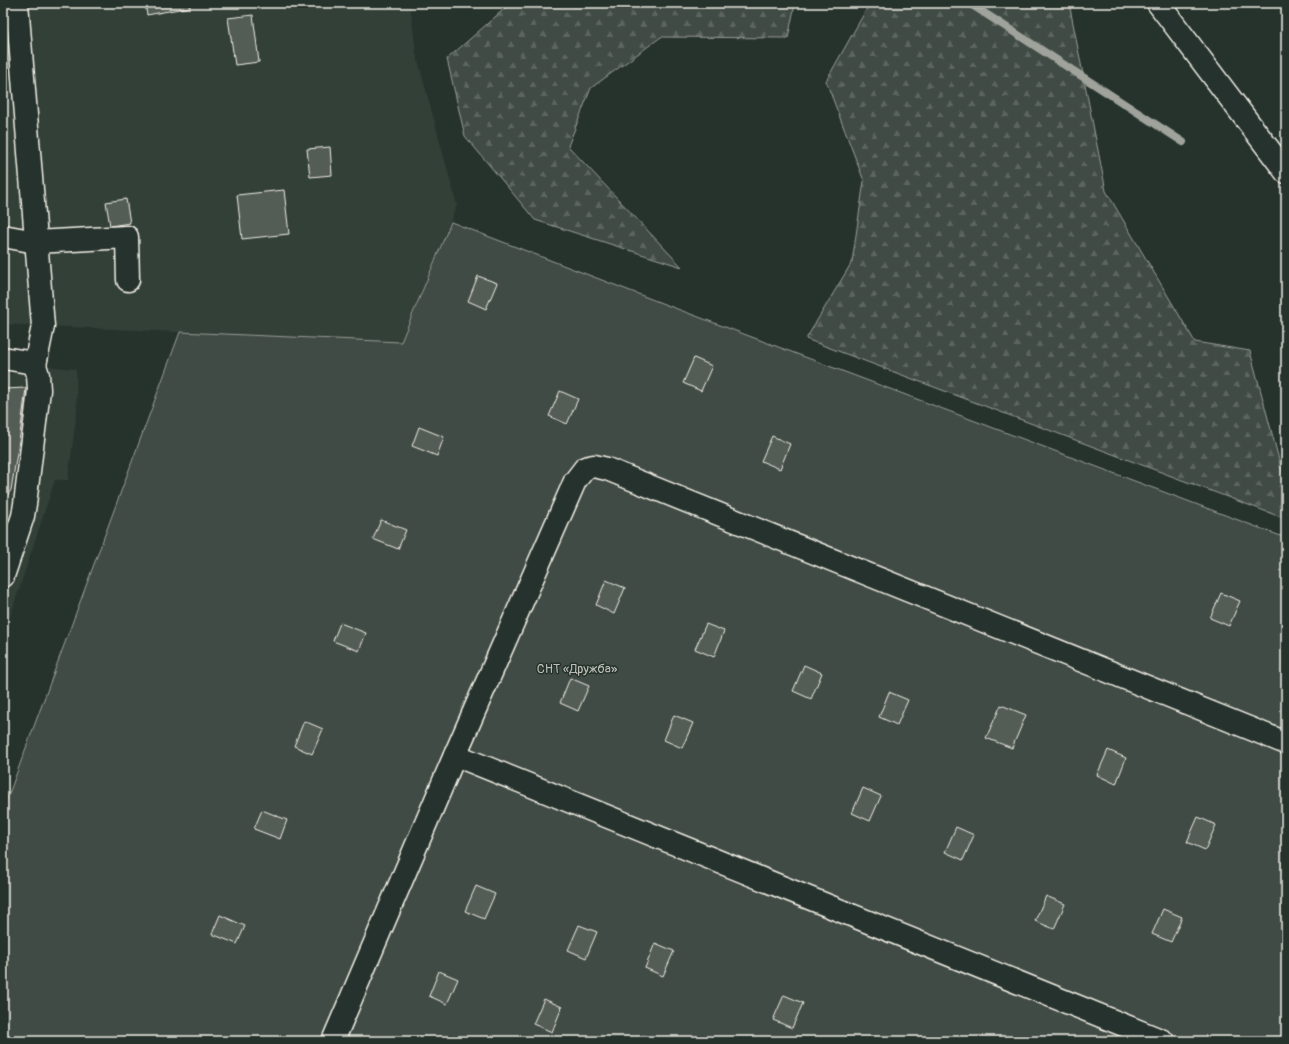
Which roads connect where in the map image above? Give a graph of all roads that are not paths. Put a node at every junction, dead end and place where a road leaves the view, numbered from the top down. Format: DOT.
graph roads {
  1 [pos="17,3"];
  2 [pos="1158,3"];
  3 [pos="1286,172"];
  4 [pos="3,236"];
  5 [pos="36,242"];
  6 [pos="128,280"];
  7 [pos="3,358"];
  8 [pos="35,365"];
  9 [pos="3,576"];
  10 [pos="1286,743"];
  11 [pos="455,755"];
  12 [pos="333,1041"];
  13 [pos="1163,1041"];
  1 -- 5 [label="street"];
  2 -- 3 [label="street"];
  4 -- 5 [label="street"];
  5 -- 6 [label="street"];
  5 -- 8 [label="street"];
  7 -- 8 [label="street"];
  8 -- 9 [label="street"];
  10 -- 11 [label="street"];
  11 -- 12 [label="street"];
  11 -- 13 [label="street"];
}
